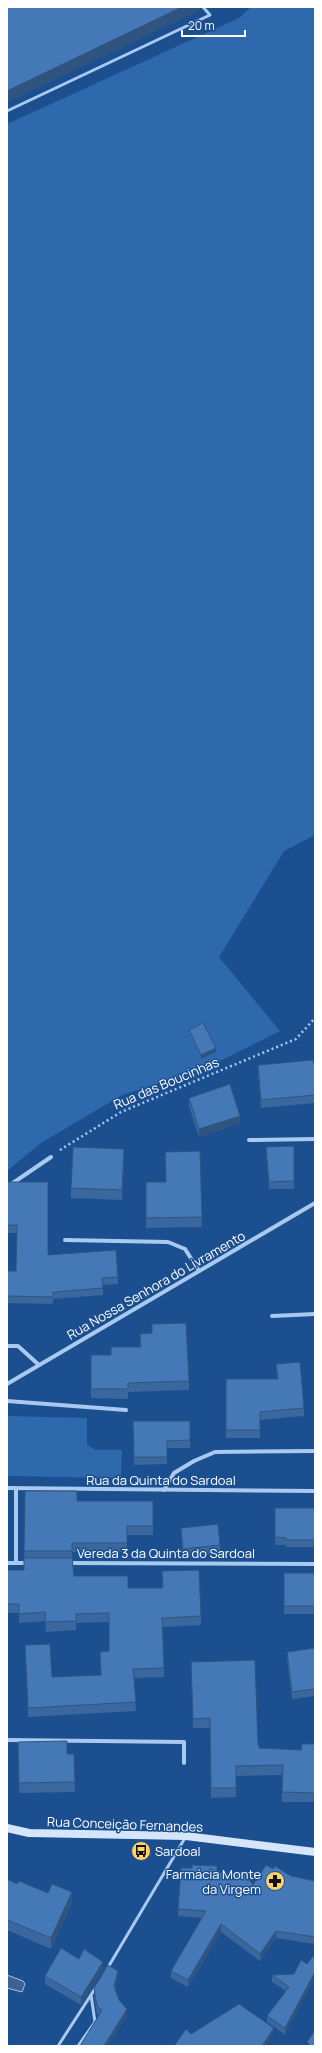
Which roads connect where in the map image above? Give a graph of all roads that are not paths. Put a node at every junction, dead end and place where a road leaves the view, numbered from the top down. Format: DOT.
graph roads {
  1 [pos="203,7"];
  2 [pos="7,111"];
  3 [pos="315,1139"];
  4 [pos="249,1140"];
  5 [pos="51,1157"];
  6 [pos="7,1187"];
  7 [pos="315,1203"];
  8 [pos="64,1240"];
  9 [pos="198,1271"];
  10 [pos="315,1314"];
  11 [pos="272,1316"];
  12 [pos="7,1346"];
  13 [pos="38,1365"];
  14 [pos="7,1384"];
  15 [pos="7,1401"];
  16 [pos="126,1410"];
  17 [pos="315,1451"];
  18 [pos="7,1488"];
  19 [pos="16,1489"];
  20 [pos="164,1490"];
  21 [pos="315,1492"];
  22 [pos="7,1563"];
  23 [pos="16,1563"];
  24 [pos="32,1563"];
  25 [pos="63,1563"];
  26 [pos="315,1564"];
  27 [pos="7,1740"];
  28 [pos="184,1763"];
  29 [pos="7,1828"];
  30 [pos="186,1836"];
  31 [pos="315,1852"];
  32 [pos="103,1975"];
  33 [pos="99,1982"];
  34 [pos="91,1995"];
  35 [pos="58,2046"];
  36 [pos="78,2046"];
  1 -- 2 [label="lane"];
  3 -- 4 [label="street"];
  5 -- 6 [label="street"];
  7 -- 9 [label="street, Rua Nossa Senhora do Livramento"];
  8 -- 9 [label="street"];
  9 -- 13 [label="street, Rua Nossa Senhora do Livramento"];
  10 -- 11 [label="street"];
  12 -- 13 [label="street"];
  13 -- 14 [label="street, Rua Nossa Senhora do Livramento"];
  15 -- 16 [label="street"];
  17 -- 20 [label="street"];
  18 -- 19 [label="street, Rua da Quinta do Sardoal"];
  19 -- 20 [label="street, Rua da Quinta do Sardoal"];
  19 -- 23 [label="street"];
  20 -- 21 [label="street, Rua da Quinta do Sardoal"];
  22 -- 23 [label="street"];
  23 -- 24 [label="street"];
  25 -- 26 [label="street, Vereda 3 da Quinta do Sardoal"];
  27 -- 28 [label="street"];
  29 -- 30 [label="main road, Rua Conceição Fernandes"];
  30 -- 31 [label="main road, Rua Conceição Fernandes"];
  30 -- 32 [label="lane"];
  33 -- 34 [label="lane"];
  34 -- 35 [label="lane"];
  34 -- 36 [label="lane"];
}
